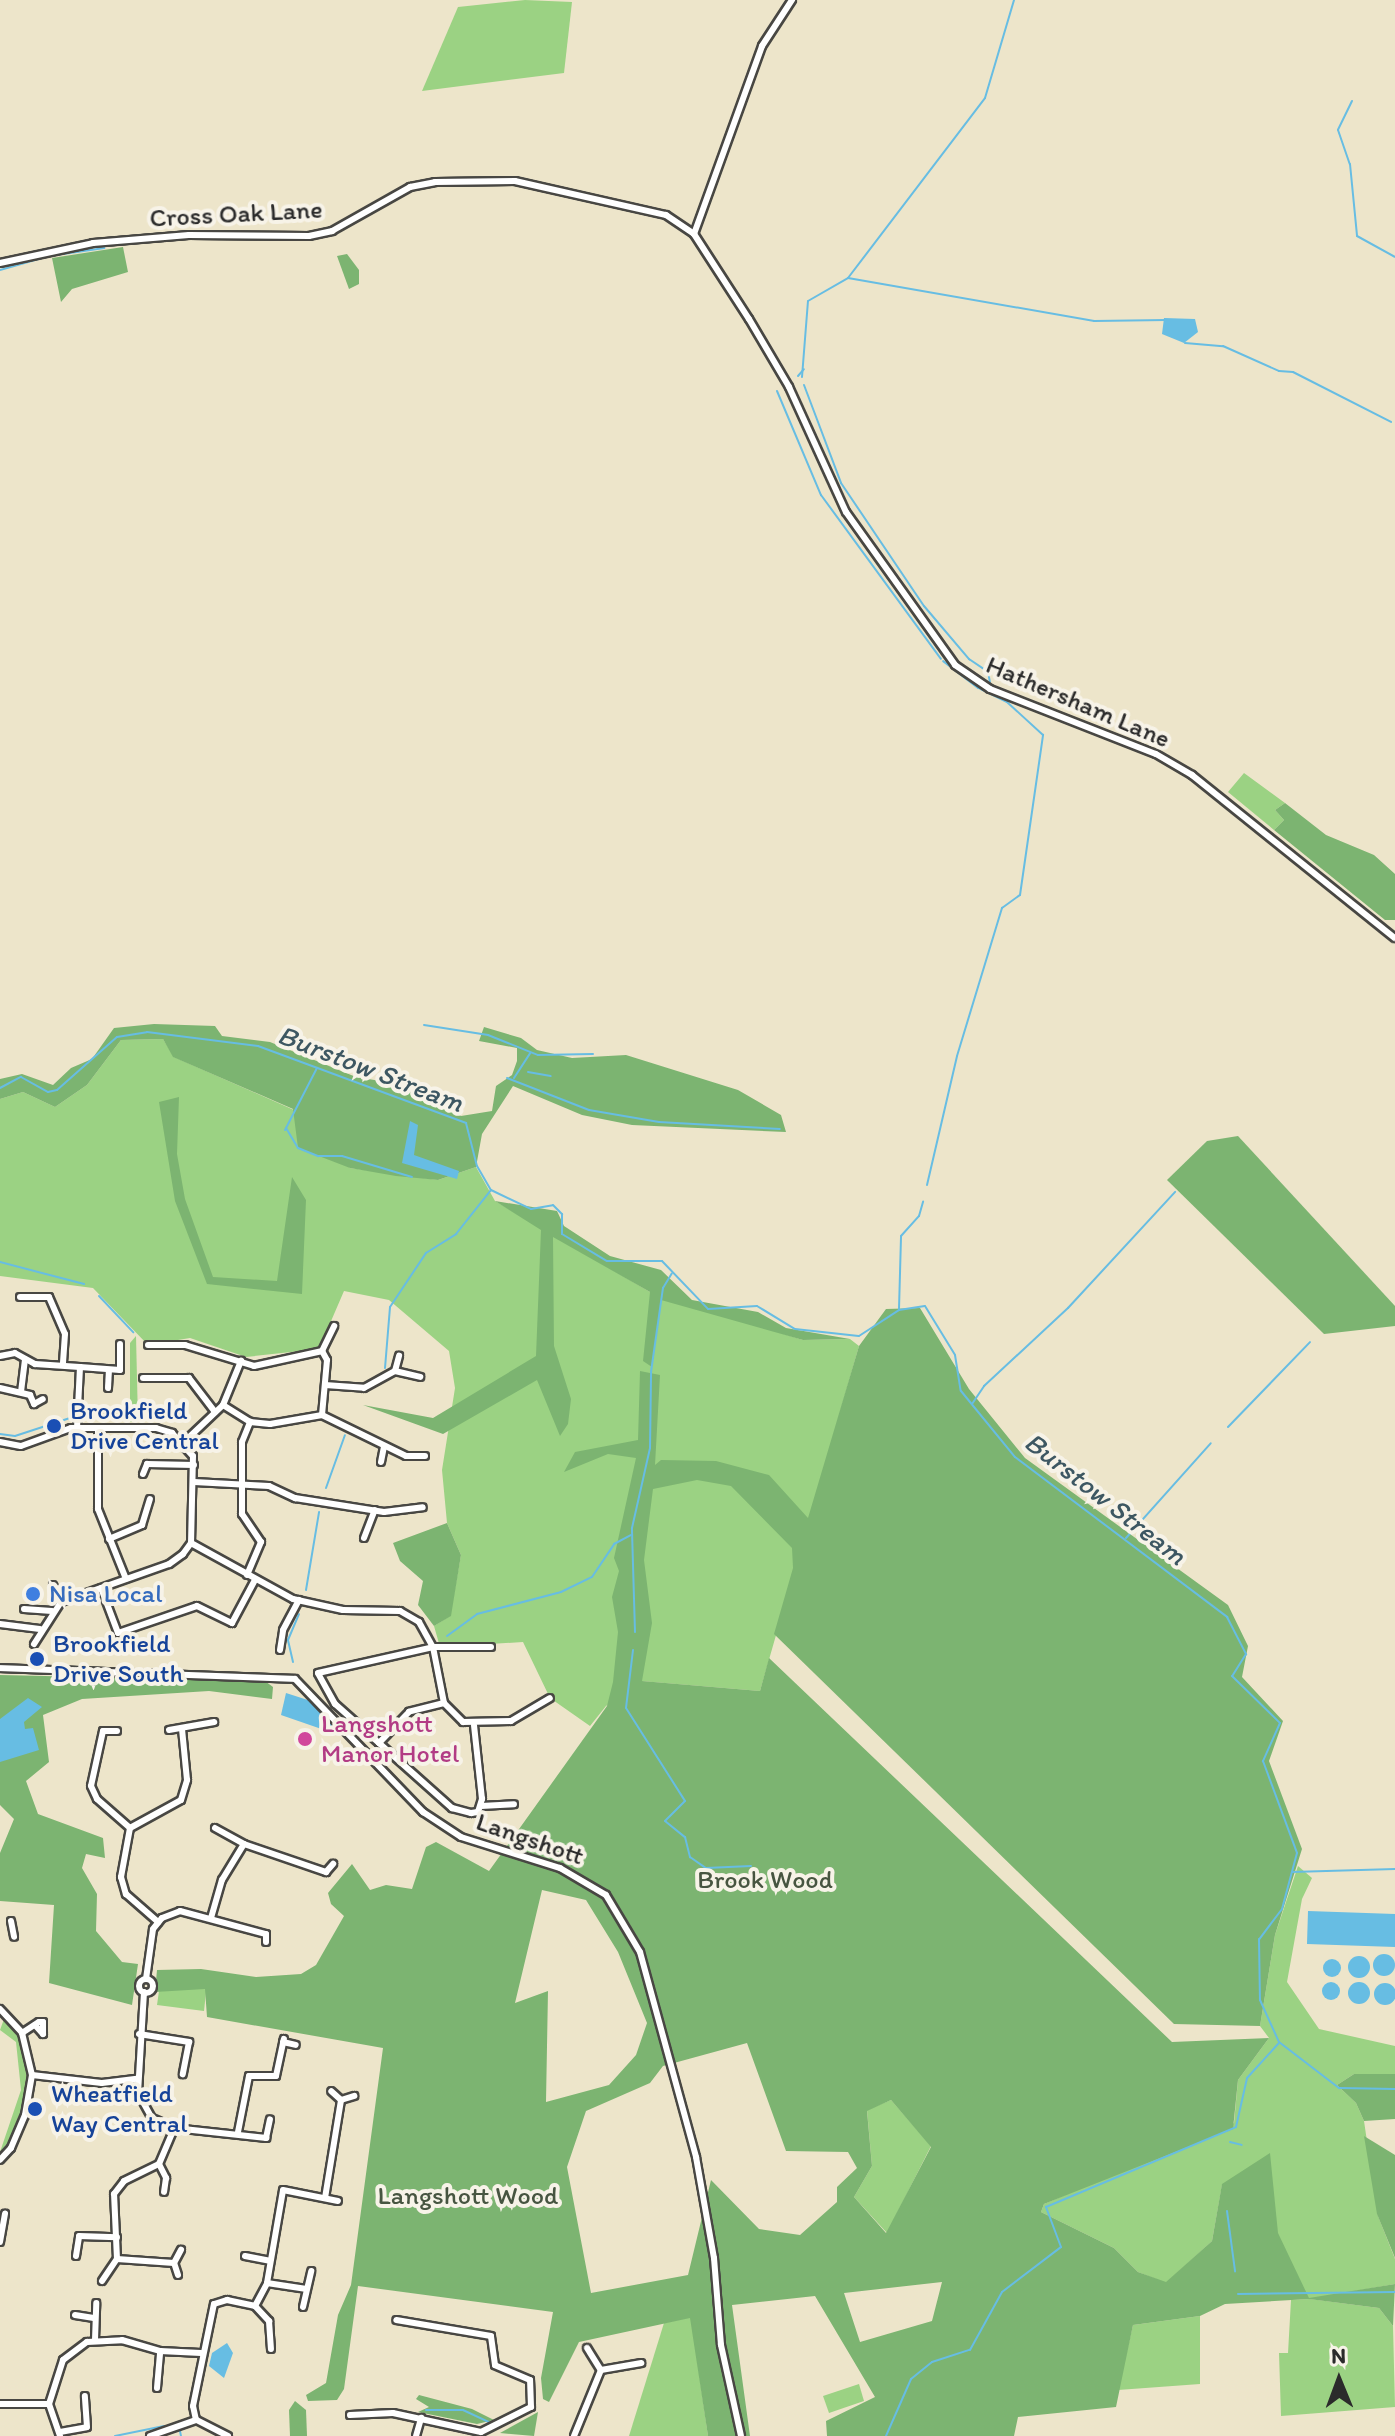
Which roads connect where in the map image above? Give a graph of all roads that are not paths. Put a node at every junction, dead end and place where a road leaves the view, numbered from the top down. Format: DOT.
graph roads {
  1 [pos="792,0"];
  2 [pos="694,234"];
  3 [pos="0,263"];
  4 [pos="1395,938"];
  5 [pos="20,1297"];
  6 [pos="334,1326"];
  7 [pos="74,1331"];
  8 [pos="65,1334"];
  9 [pos="120,1344"];
  10 [pos="148,1345"];
  11 [pos="322,1351"];
  12 [pos="0,1356"];
  13 [pos="399,1356"];
  14 [pos="25,1359"];
  15 [pos="241,1361"];
  16 [pos="63,1364"];
  17 [pos="80,1367"];
  18 [pos="109,1370"];
  19 [pos="395,1371"];
  20 [pos="420,1377"];
  21 [pos="143,1378"];
  22 [pos="325,1385"];
  23 [pos="0,1388"];
  24 [pos="108,1388"];
  25 [pos="21,1392"];
  26 [pos="43,1399"];
  27 [pos="223,1405"];
  28 [pos="215,1412"];
  29 [pos="322,1415"];
  30 [pos="250,1422"];
  31 [pos="77,1428"];
  32 [pos="98,1428"];
  33 [pos="0,1442"];
  34 [pos="184,1442"];
  35 [pos="384,1447"];
  36 [pos="425,1456"];
  37 [pos="381,1462"];
  38 [pos="194,1465"];
  39 [pos="143,1474"];
  40 [pos="194,1482"];
  41 [pos="242,1483"];
  42 [pos="150,1499"];
  43 [pos="423,1507"];
  44 [pos="375,1510"];
  45 [pos="364,1538"];
  46 [pos="109,1539"];
  47 [pos="191,1543"];
  48 [pos="247,1575"];
  49 [pos="126,1579"];
  50 [pos="255,1580"];
  51 [pos="53,1585"];
  52 [pos="101,1588"];
  53 [pos="299,1600"];
  54 [pos="61,1602"];
  55 [pos="24,1609"];
  56 [pos="53,1610"];
  57 [pos="0,1624"];
  58 [pos="40,1629"];
  59 [pos="34,1644"];
  60 [pos="433,1647"];
  61 [pos="491,1647"];
  62 [pos="280,1650"];
  63 [pos="0,1668"];
  64 [pos="550,1698"];
  65 [pos="444,1703"];
  66 [pos="214,1722"];
  67 [pos="474,1725"];
  68 [pos="182,1729"];
  69 [pos="169,1730"];
  70 [pos="117,1731"];
  71 [pos="379,1743"];
  72 [pos="514,1804"];
  73 [pos="481,1806"];
  74 [pos="130,1828"];
  75 [pos="215,1828"];
  76 [pos="241,1846"];
  77 [pos="333,1864"];
  78 [pos="326,1872"];
  79 [pos="323,1883"];
  80 [pos="211,1918"];
  81 [pos="11,1921"];
  82 [pos="158,1922"];
  83 [pos="267,1923"];
  84 [pos="0,1932"];
  85 [pos="266,1934"];
  86 [pos="266,1942"];
  87 [pos="0,2009"];
  88 [pos="35,2025"];
  89 [pos="22,2033"];
  90 [pos="139,2034"];
  91 [pos="296,2045"];
  92 [pos="183,2074"];
  93 [pos="32,2075"];
  94 [pos="137,2079"];
  95 [pos="331,2091"];
  96 [pos="354,2096"];
  97 [pos="341,2100"];
  98 [pos="270,2119"];
  99 [pos="174,2128"];
  100 [pos="238,2132"];
  101 [pos="0,2160"];
  102 [pos="159,2164"];
  103 [pos="273,2188"];
  104 [pos="283,2190"];
  105 [pos="164,2192"];
  106 [pos="325,2198"];
  107 [pos="338,2201"];
  108 [pos="5,2213"];
  109 [pos="117,2237"];
  110 [pos="0,2242"];
  111 [pos="181,2250"];
  112 [pos="76,2256"];
  113 [pos="245,2256"];
  114 [pos="117,2259"];
  115 [pos="270,2261"];
  116 [pos="174,2263"];
  117 [pos="311,2271"];
  118 [pos="178,2275"];
  119 [pos="102,2281"];
  120 [pos="267,2283"];
  121 [pos="307,2289"];
  122 [pos="96,2303"];
  123 [pos="255,2306"];
  124 [pos="303,2307"];
  125 [pos="75,2315"];
  126 [pos="94,2318"];
  127 [pos="396,2320"];
  128 [pos="95,2340"];
  129 [pos="587,2348"];
  130 [pos="271,2349"];
  131 [pos="160,2351"];
  132 [pos="201,2353"];
  133 [pos="641,2363"];
  134 [pos="601,2370"];
  135 [pos="157,2388"];
  136 [pos="85,2396"];
  137 [pos="0,2404"];
  138 [pos="49,2404"];
  139 [pos="350,2415"];
  140 [pos="421,2418"];
  141 [pos="196,2420"];
  142 [pos="60,2434"];
  143 [pos="481,2434"];
  144 [pos="150,2436"];
  145 [pos="228,2436"];
  146 [pos="416,2436"];
  147 [pos="574,2436"];
  148 [pos="741,2436"];
  1 -- 2 [label="street"];
  2 -- 3 [label="street, Cross Oak Lane"];
  2 -- 4 [label="street, Hathersham Lane"];
  5 -- 8 [label="street"];
  6 -- 11 [label="street"];
  7 -- 8 [label="street"];
  8 -- 16 [label="street"];
  9 -- 18 [label="street"];
  10 -- 15 [label="street"];
  11 -- 15 [label="street"];
  11 -- 22 [label="street"];
  12 -- 14 [label="street"];
  13 -- 19 [label="street"];
  14 -- 16 [label="street"];
  14 -- 25 [label="street"];
  15 -- 27 [label="street"];
  16 -- 17 [label="street"];
  17 -- 18 [label="street"];
  17 -- 31 [label="street"];
  18 -- 24 [label="street"];
  19 -- 20 [label="street"];
  19 -- 22 [label="street"];
  21 -- 28 [label="street"];
  22 -- 29 [label="street"];
  23 -- 25 [label="street"];
  25 -- 26 [label="street"];
  27 -- 28 [label="street"];
  27 -- 30 [label="street"];
  28 -- 34 [label="street"];
  29 -- 30 [label="street"];
  29 -- 35 [label="street"];
  30 -- 41 [label="street"];
  31 -- 32 [label="street"];
  31 -- 33 [label="street"];
  32 -- 34 [label="street"];
  32 -- 46 [label="street"];
  34 -- 38 [label="street"];
  35 -- 36 [label="street"];
  35 -- 37 [label="street"];
  38 -- 39 [label="street"];
  38 -- 40 [label="street"];
  40 -- 41 [label="street"];
  40 -- 47 [label="street"];
  41 -- 44 [label="street"];
  41 -- 48 [label="street"];
  42 -- 46 [label="street"];
  43 -- 44 [label="street"];
  44 -- 45 [label="street"];
  46 -- 49 [label="street"];
  47 -- 48 [label="street"];
  47 -- 49 [label="street"];
  48 -- 50 [label="street"];
  49 -- 52 [label="street"];
  50 -- 52 [label="street"];
  50 -- 53 [label="street"];
  51 -- 54 [label="street"];
  52 -- 54 [label="street"];
  53 -- 60 [label="street"];
  53 -- 62 [label="street"];
  54 -- 56 [label="street"];
  55 -- 56 [label="street"];
  56 -- 58 [label="street"];
  57 -- 58 [label="street"];
  58 -- 59 [label="street"];
  60 -- 61 [label="street"];
  60 -- 65 [label="street"];
  60 -- 71 [label="street"];
  63 -- 148 [label="street, Langshott"];
  64 -- 67 [label="street"];
  65 -- 67 [label="street"];
  65 -- 71 [label="street"];
  66 -- 68 [label="street"];
  67 -- 73 [label="street"];
  68 -- 69 [label="street"];
  68 -- 74 [label="street"];
  70 -- 74 [label="street"];
  71 -- 73 [label="street"];
  72 -- 73 [label="street"];
  74 -- 82 [label="street"];
  75 -- 76 [label="street"];
  76 -- 78 [label="street"];
  76 -- 80 [label="street"];
  77 -- 78 [label="street"];
  78 -- 79 [label="street"];
  80 -- 82 [label="street"];
  80 -- 85 [label="street"];
  81 -- 84 [label="street"];
  82 -- 90 [label="street"];
  83 -- 85 [label="street"];
  85 -- 86 [label="street"];
  87 -- 89 [label="street"];
  88 -- 89 [label="street"];
  89 -- 93 [label="street"];
  90 -- 92 [label="street"];
  90 -- 94 [label="street"];
  91 -- 100 [label="street"];
  93 -- 94 [label="street"];
  93 -- 101 [label="street"];
  94 -- 99 [label="street"];
  95 -- 97 [label="street"];
  96 -- 97 [label="street"];
  97 -- 106 [label="street"];
  98 -- 100 [label="street"];
  99 -- 100 [label="street"];
  99 -- 102 [label="street"];
  102 -- 105 [label="street"];
  102 -- 109 [label="street"];
  103 -- 104 [label="street"];
  104 -- 106 [label="street"];
  104 -- 115 [label="street"];
  106 -- 107 [label="street"];
  108 -- 110 [label="street"];
  109 -- 112 [label="street"];
  109 -- 114 [label="street"];
  111 -- 116 [label="street"];
  113 -- 115 [label="street"];
  114 -- 116 [label="street"];
  114 -- 119 [label="street"];
  115 -- 120 [label="street"];
  116 -- 118 [label="street"];
  117 -- 121 [label="street"];
  120 -- 121 [label="street"];
  120 -- 123 [label="street"];
  121 -- 124 [label="street"];
  122 -- 126 [label="street"];
  123 -- 130 [label="street"];
  123 -- 132 [label="street"];
  125 -- 126 [label="street"];
  126 -- 128 [label="street"];
  127 -- 143 [label="street"];
  128 -- 131 [label="street"];
  128 -- 138 [label="street"];
  129 -- 134 [label="street"];
  131 -- 132 [label="street"];
  131 -- 135 [label="street"];
  132 -- 141 [label="street"];
  133 -- 134 [label="street"];
  134 -- 147 [label="street"];
  136 -- 142 [label="street"];
  137 -- 138 [label="street"];
  138 -- 142 [label="street"];
  139 -- 140 [label="street"];
  140 -- 143 [label="street"];
  140 -- 146 [label="street"];
  141 -- 144 [label="street"];
  141 -- 145 [label="street"];
}
